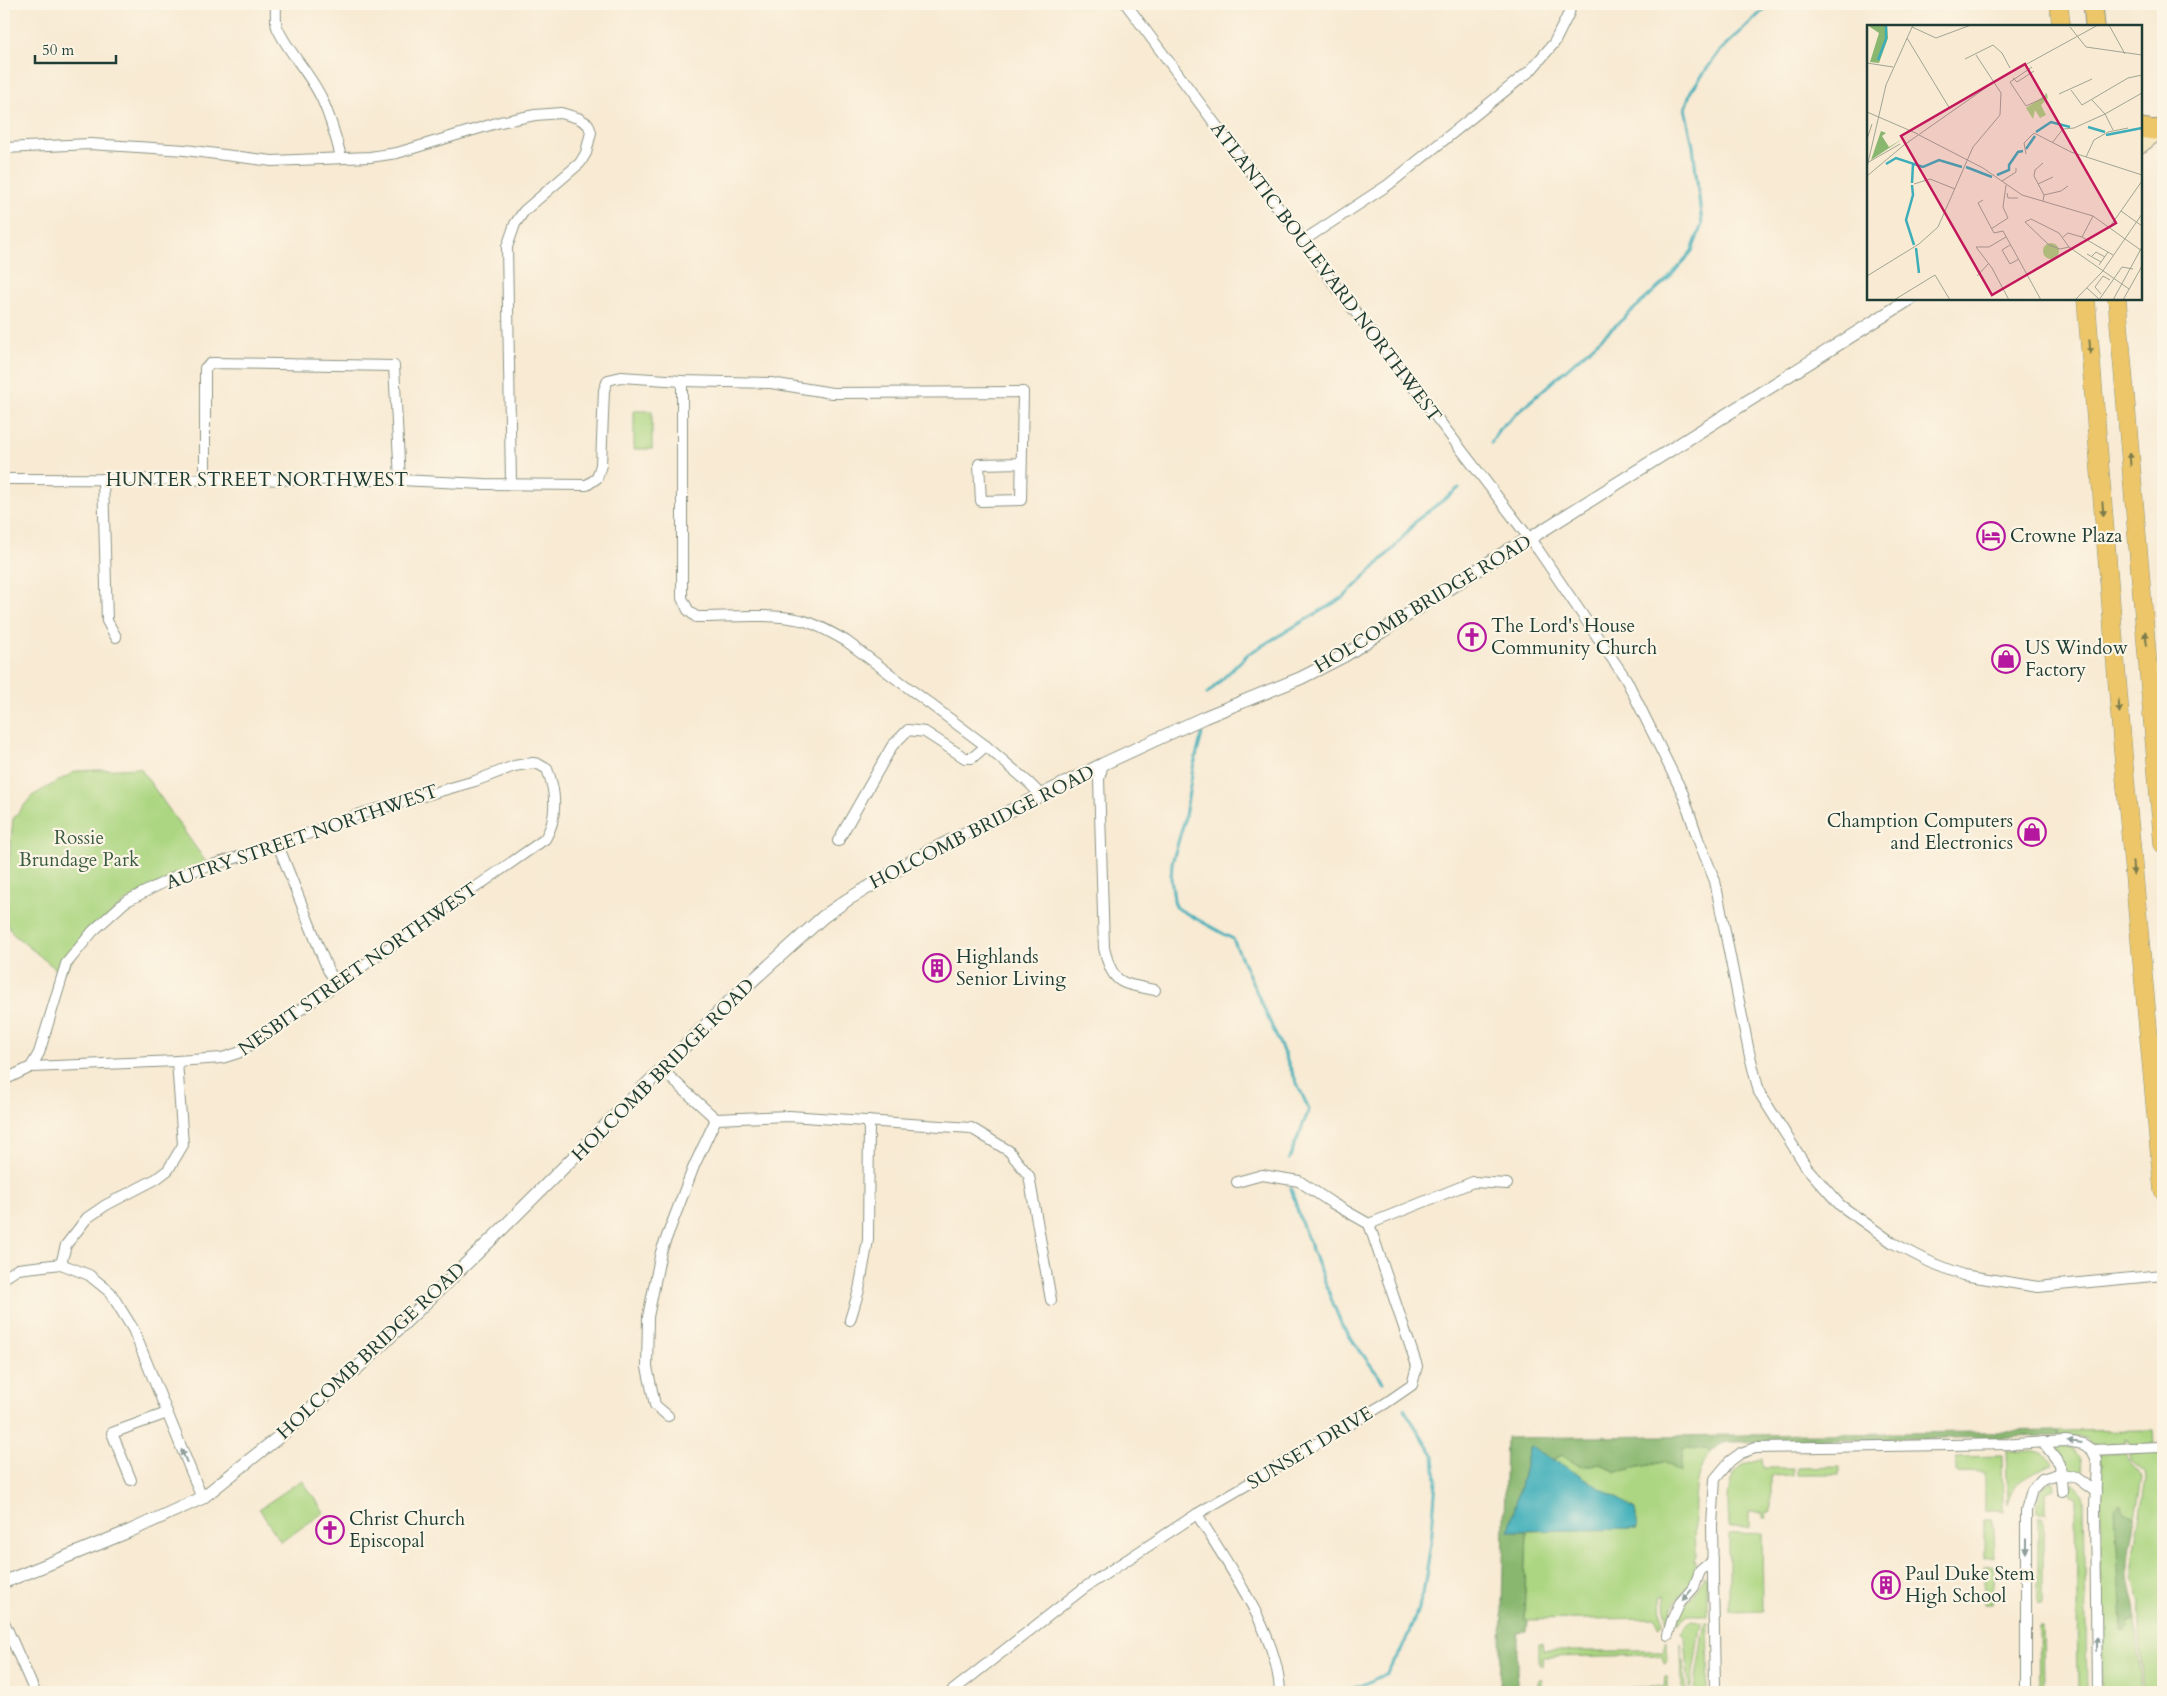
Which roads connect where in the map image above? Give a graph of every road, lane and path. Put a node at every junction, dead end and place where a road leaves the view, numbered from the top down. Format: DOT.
graph roads {
  1 [pos="276,4"];
  2 [pos="1126,4"];
  3 [pos="1571,4"];
  4 [pos="2059,4"];
  5 [pos="2093,4"];
  6 [pos="2061,25"];
  7 [pos="2095,25"];
  8 [pos="2142,128"];
  9 [pos="2163,128"];
  10 [pos="2142,144"];
  11 [pos="4,148"];
  12 [pos="341,157"];
  13 [pos="1304,240"];
  14 [pos="1908,300"];
  15 [pos="2086,300"];
  16 [pos="2118,300"];
  17 [pos="682,381"];
  18 [pos="1022,463"];
  19 [pos="4,479"];
  20 [pos="102,479"];
  21 [pos="205,479"];
  22 [pos="400,480"];
  23 [pos="511,483"];
  24 [pos="1529,539"];
  25 [pos="116,637"];
  26 [pos="2157,670"];
  27 [pos="986,746"];
  28 [pos="1103,764"];
  29 [pos="495,773"];
  30 [pos="1042,796"];
  31 [pos="838,841"];
  32 [pos="2163,844"];
  33 [pos="278,845"];
  34 [pos="337,983"];
  35 [pos="1155,990"];
  36 [pos="177,1061"];
  37 [pos="31,1067"];
  38 [pos="661,1069"];
  39 [pos="4,1080"];
  40 [pos="716,1119"];
  41 [pos="869,1121"];
  42 [pos="1236,1182"];
  43 [pos="1507,1184"];
  44 [pos="2163,1191"];
  45 [pos="1369,1224"];
  46 [pos="60,1264"];
  47 [pos="2163,1275"];
  48 [pos="4,1278"];
  49 [pos="1050,1300"];
  50 [pos="850,1320"];
  51 [pos="166,1413"];
  52 [pos="668,1416"];
  53 [pos="2043,1442"];
  54 [pos="2163,1443"];
  55 [pos="2092,1450"];
  56 [pos="2062,1475"];
  57 [pos="131,1480"];
  58 [pos="2062,1491"];
  59 [pos="2096,1492"];
  60 [pos="202,1498"];
  61 [pos="1197,1514"];
  62 [pos="1713,1560"];
  63 [pos="4,1582"];
  64 [pos="4,1622"];
  65 [pos="1668,1636"];
  66 [pos="36,1692"];
  67 [pos="951,1692"];
  68 [pos="1280,1692"];
  69 [pos="1713,1692"];
  70 [pos="2026,1692"];
  71 [pos="2097,1692"];
  1 -- 12 [label="street"];
  2 -- 13 [label="street, ATLANTIC BOULEVARD NORTHWEST"];
  3 -- 13 [label="street"];
  4 -- 6 [label="highway"];
  5 -- 7 [label="highway"];
  8 -- 9 [label="highway"];
  9 -- 10 [label="main road"];
  11 -- 12 [label="street"];
  12 -- 23 [label="street"];
  13 -- 24 [label="street, ATLANTIC BOULEVARD NORTHWEST"];
  14 -- 24 [label="street, HOLCOMB BRIDGE ROAD"];
  15 -- 44 [label="highway, one-way"];
  26 -- 16 [label="highway, one-way"];
  17 -- 18 [label="street"];
  17 -- 23 [label="street, HUNTER STREET NORTHWEST"];
  17 -- 27 [label="street"];
  18 -- 18 [label="street"];
  19 -- 20 [label="street, HUNTER STREET NORTHWEST"];
  20 -- 21 [label="street, HUNTER STREET NORTHWEST"];
  20 -- 25 [label="street"];
  21 -- 22 [label="street, HUNTER STREET NORTHWEST"];
  21 -- 22 [label="street"];
  22 -- 23 [label="street, HUNTER STREET NORTHWEST"];
  24 -- 28 [label="street, HOLCOMB BRIDGE ROAD"];
  24 -- 47 [label="street, ATLANTIC BOULEVARD NORTHWEST"];
  26 -- 32 [label="highway"];
  27 -- 30 [label="street"];
  27 -- 31 [label="street"];
  28 -- 30 [label="street, HOLCOMB BRIDGE ROAD"];
  28 -- 35 [label="street"];
  29 -- 33 [label="street, AUTRY STREET NORTHWEST"];
  29 -- 34 [label="street, NESBIT STREET NORTHWEST"];
  30 -- 38 [label="street, HOLCOMB BRIDGE ROAD"];
  33 -- 34 [label="street"];
  33 -- 37 [label="street, AUTRY STREET NORTHWEST"];
  34 -- 36 [label="street, NESBIT STREET NORTHWEST"];
  36 -- 37 [label="street, NESBIT STREET NORTHWEST"];
  36 -- 46 [label="street"];
  37 -- 39 [label="street"];
  38 -- 40 [label="street"];
  38 -- 60 [label="street, HOLCOMB BRIDGE ROAD"];
  40 -- 41 [label="street"];
  40 -- 52 [label="street"];
  41 -- 49 [label="street"];
  41 -- 50 [label="street"];
  42 -- 45 [label="street"];
  43 -- 45 [label="street"];
  45 -- 61 [label="street, SUNSET DRIVE"];
  46 -- 48 [label="street"];
  46 -- 51 [label="street"];
  51 -- 57 [label="street"];
  60 -- 51 [label="street, one-way"];
  55 -- 53 [label="street, one-way"];
  53 -- 56 [label="street"];
  53 -- 62 [label="street"];
  54 -- 55 [label="street"];
  55 -- 59 [label="street"];
  56 -- 58 [label="street"];
  56 -- 59 [label="street"];
  56 -- 70 [label="street, one-way"];
  71 -- 59 [label="street, one-way"];
  60 -- 63 [label="street, HOLCOMB BRIDGE ROAD"];
  61 -- 67 [label="street, SUNSET DRIVE"];
  61 -- 68 [label="street"];
  62 -- 65 [label="street, one-way"];
  62 -- 69 [label="street"];
  64 -- 66 [label="street"];
}
